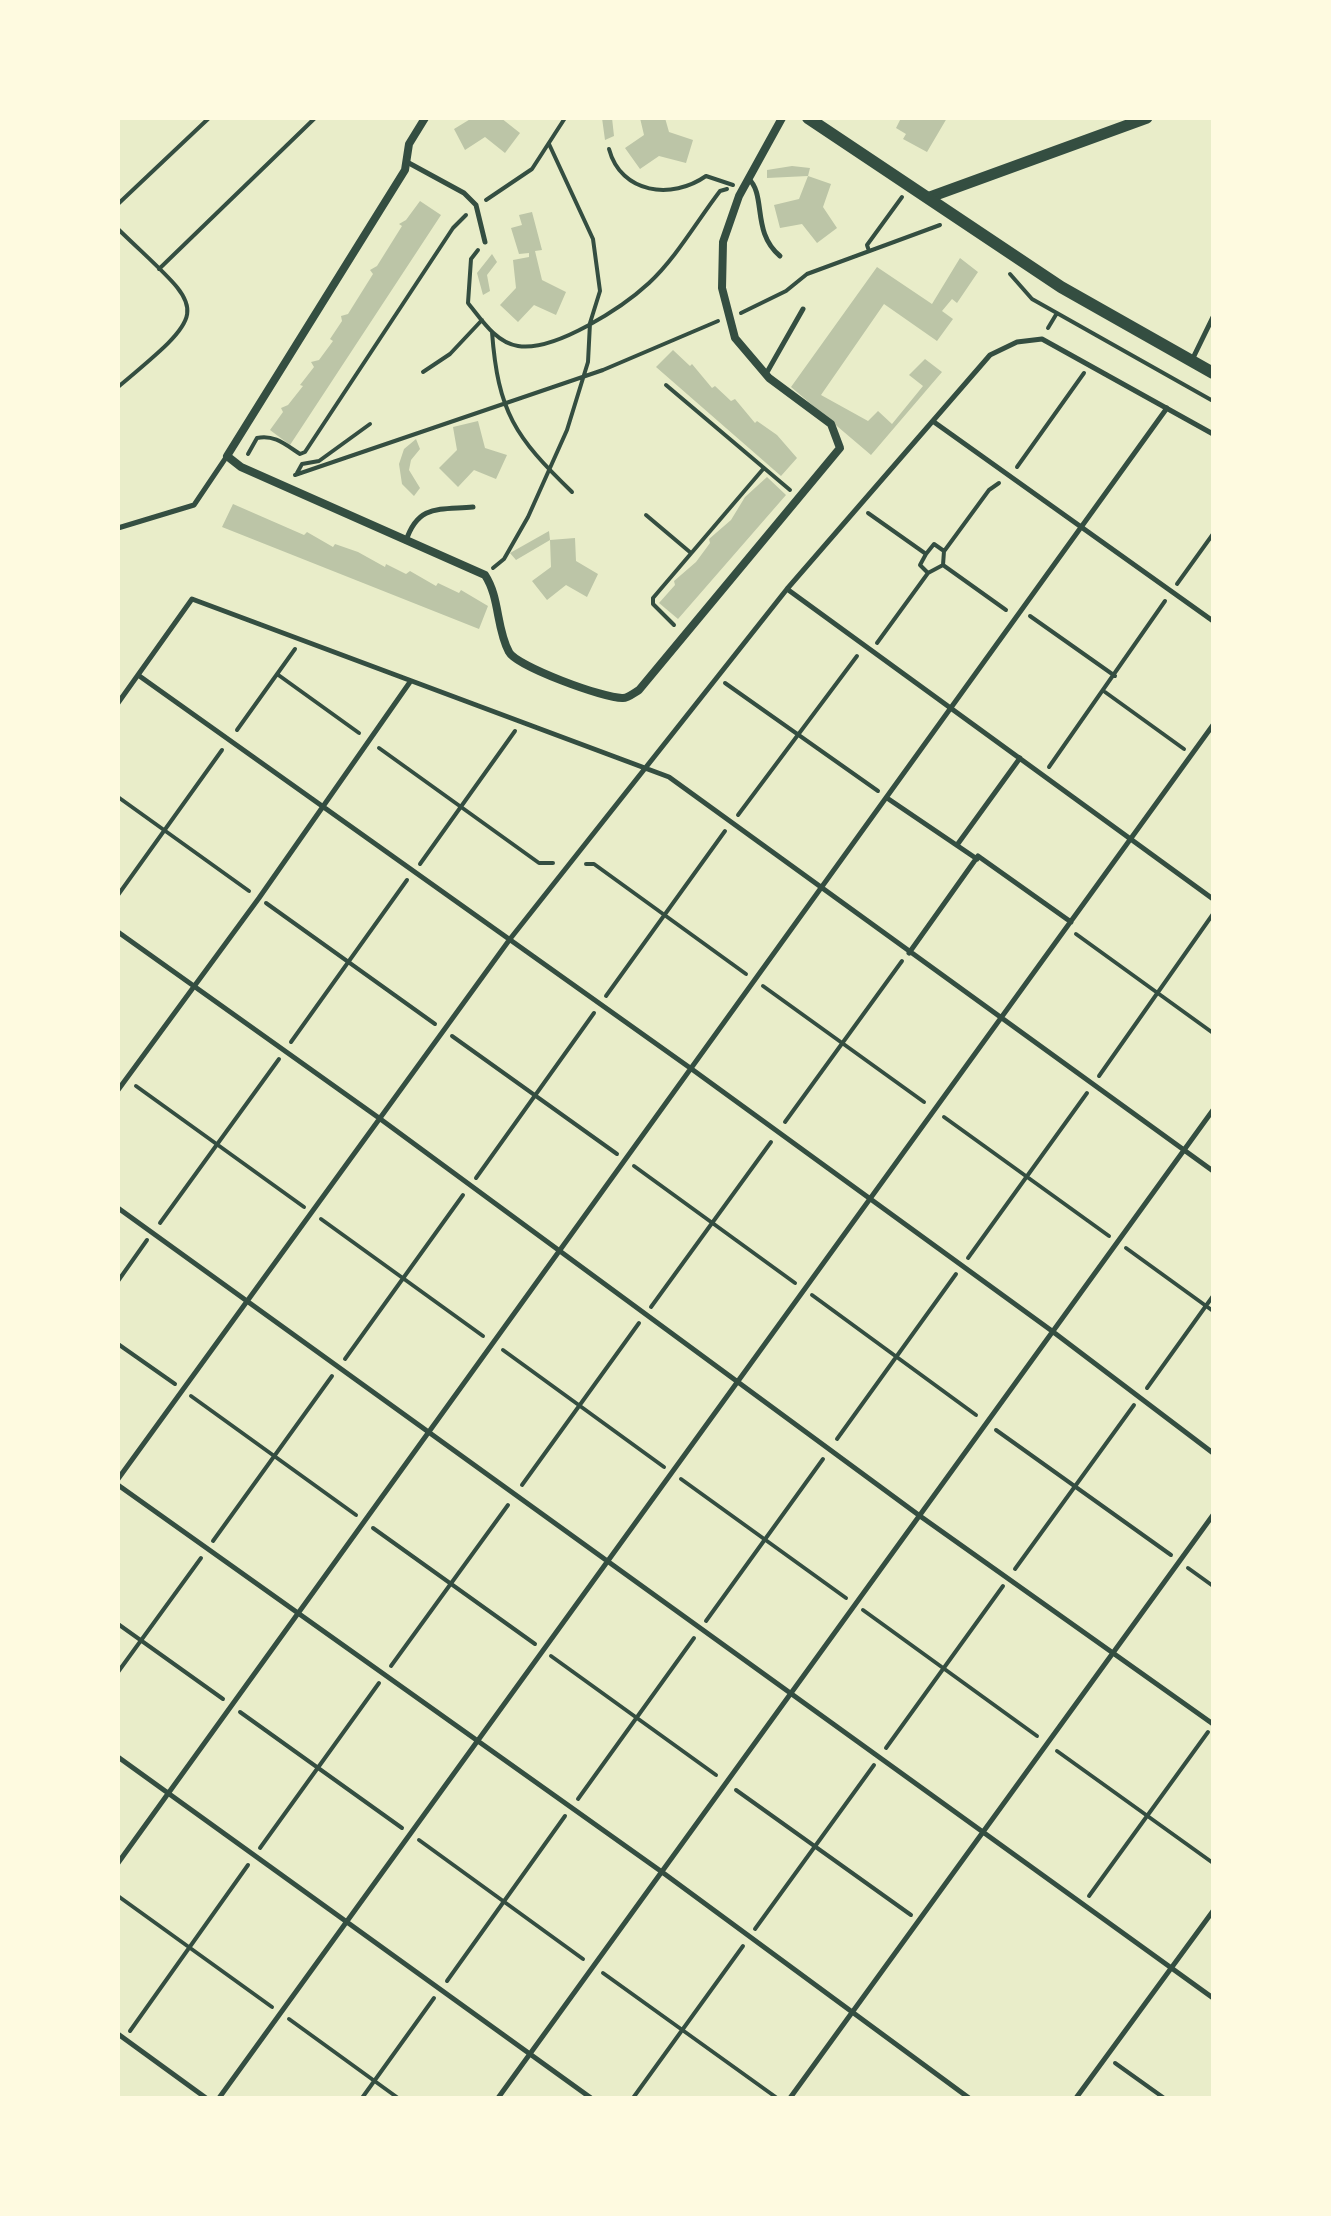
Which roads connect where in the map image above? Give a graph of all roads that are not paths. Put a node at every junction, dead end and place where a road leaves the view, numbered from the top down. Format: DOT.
graph roads {
  1 [pos="425,118"];
  2 [pos="782,118"];
  3 [pos="808,118"];
  4 [pos="1147,118"];
  5 [pos="407,162"];
  6 [pos="748,178"];
  7 [pos="924,194"];
  8 [pos="485,242"];
  9 [pos="780,256"];
  10 [pos="803,309"];
  11 [pos="1213,317"];
  12 [pos="1191,361"];
  13 [pos="1213,373"];
  14 [pos="766,374"];
  15 [pos="1167,408"];
  16 [pos="934,422"];
  17 [pos="1213,434"];
  18 [pos="227,456"];
  19 [pos="473,507"];
  20 [pos="1081,527"];
  21 [pos="118,528"];
  22 [pos="405,542"];
  23 [pos="787,589"];
  24 [pos="1213,621"];
  25 [pos="138,675"];
  26 [pos="410,682"];
  27 [pos="118,703"];
  28 [pos="953,709"];
  29 [pos="1213,725"];
  30 [pos="1020,758"];
  31 [pos="645,768"];
  32 [pos="887,798"];
  33 [pos="324,805"];
  34 [pos="1132,838"];
  35 [pos="957,845"];
  36 [pos="977,859"];
  37 [pos="820,889"];
  38 [pos="1213,899"];
  39 [pos="1069,925"];
  40 [pos="118,932"];
  41 [pos="510,939"];
  42 [pos="909,953"];
  43 [pos="193,987"];
  44 [pos="1000,1019"];
  45 [pos="693,1070"];
  46 [pos="118,1090"];
  47 [pos="1213,1110"];
  48 [pos="379,1118"];
  49 [pos="1185,1150"];
  50 [pos="1213,1171"];
  51 [pos="869,1200"];
  52 [pos="118,1208"];
  53 [pos="559,1251"];
  54 [pos="245,1300"];
  55 [pos="1052,1331"];
  56 [pos="739,1380"];
  57 [pos="428,1432"];
  58 [pos="1213,1453"];
  59 [pos="118,1482"];
  60 [pos="1213,1515"];
  61 [pos="920,1516"];
  62 [pos="608,1561"];
  63 [pos="296,1611"];
  64 [pos="1113,1651"];
  65 [pos="789,1693"];
  66 [pos="1213,1724"];
  67 [pos="479,1740"];
  68 [pos="118,1757"];
  69 [pos="169,1793"];
  70 [pos="983,1832"];
  71 [pos="118,1863"];
  72 [pos="662,1872"];
  73 [pos="1213,1911"];
  74 [pos="345,1922"];
  75 [pos="1172,1970"];
  76 [pos="1213,1998"];
  77 [pos="851,2014"];
  78 [pos="118,2034"];
  79 [pos="531,2054"];
  80 [pos="206,2098"];
  81 [pos="219,2098"];
  82 [pos="498,2098"];
  83 [pos="591,2098"];
  84 [pos="790,2098"];
  85 [pos="969,2098"];
  86 [pos="1076,2098"];
  1 -- 5 [label="street"];
  2 -- 6 [label="street"];
  3 -- 7 [label="main road"];
  4 -- 7 [label="street"];
  5 -- 8 [label="lane"];
  5 -- 18 [label="street"];
  6 -- 9 [label="lane"];
  6 -- 14 [label="street"];
  7 -- 12 [label="main road"];
  10 -- 14 [label="lane"];
  11 -- 12 [label="lane"];
  12 -- 13 [label="main road"];
  14 -- 22 [label="street"];
  15 -- 16 [label="lane"];
  15 -- 17 [label="lane"];
  15 -- 20 [label="lane"];
  16 -- 20 [label="lane"];
  16 -- 23 [label="lane"];
  18 -- 21 [label="lane"];
  18 -- 22 [label="street"];
  19 -- 22 [label="lane"];
  20 -- 24 [label="lane"];
  20 -- 28 [label="lane"];
  23 -- 28 [label="lane"];
  23 -- 31 [label="lane"];
  25 -- 26 [label="lane"];
  25 -- 27 [label="lane"];
  25 -- 33 [label="lane"];
  26 -- 31 [label="lane"];
  26 -- 33 [label="lane"];
  28 -- 30 [label="lane"];
  28 -- 32 [label="lane"];
  29 -- 34 [label="lane"];
  30 -- 34 [label="lane"];
  30 -- 35 [label="lane"];
  31 -- 37 [label="lane"];
  31 -- 41 [label="lane"];
  32 -- 35 [label="lane"];
  32 -- 37 [label="lane"];
  33 -- 41 [label="lane"];
  33 -- 43 [label="lane"];
  34 -- 38 [label="lane"];
  34 -- 39 [label="lane"];
  35 -- 36 [label="lane"];
  36 -- 39 [label="lane"];
  36 -- 42 [label="lane"];
  37 -- 42 [label="lane"];
  37 -- 45 [label="lane"];
  39 -- 44 [label="lane"];
  40 -- 43 [label="lane"];
  41 -- 45 [label="lane"];
  41 -- 48 [label="lane"];
  42 -- 44 [label="lane"];
  43 -- 46 [label="lane"];
  43 -- 48 [label="lane"];
  44 -- 49 [label="lane"];
  44 -- 51 [label="lane"];
  45 -- 51 [label="lane"];
  45 -- 53 [label="lane"];
  47 -- 49 [label="lane"];
  48 -- 53 [label="lane"];
  48 -- 54 [label="lane"];
  49 -- 50 [label="lane"];
  49 -- 55 [label="lane"];
  51 -- 55 [label="lane"];
  51 -- 56 [label="lane"];
  52 -- 54 [label="lane"];
  53 -- 56 [label="lane"];
  53 -- 57 [label="lane"];
  54 -- 57 [label="lane"];
  54 -- 59 [label="lane"];
  55 -- 58 [label="lane"];
  55 -- 61 [label="lane"];
  56 -- 61 [label="lane"];
  56 -- 62 [label="lane"];
  57 -- 62 [label="lane"];
  57 -- 63 [label="lane"];
  59 -- 63 [label="lane"];
  60 -- 64 [label="lane"];
  61 -- 64 [label="lane"];
  61 -- 65 [label="lane"];
  62 -- 65 [label="lane"];
  62 -- 67 [label="lane"];
  63 -- 67 [label="lane"];
  63 -- 69 [label="lane"];
  64 -- 66 [label="lane"];
  64 -- 70 [label="lane"];
  65 -- 70 [label="lane"];
  65 -- 72 [label="lane"];
  67 -- 72 [label="lane"];
  67 -- 74 [label="lane"];
  68 -- 69 [label="lane"];
  69 -- 71 [label="lane"];
  69 -- 74 [label="lane"];
  70 -- 75 [label="lane"];
  70 -- 77 [label="lane"];
  72 -- 77 [label="lane"];
  72 -- 79 [label="lane"];
  73 -- 75 [label="lane"];
  74 -- 79 [label="lane"];
  74 -- 81 [label="lane"];
  75 -- 76 [label="lane"];
  75 -- 86 [label="lane"];
  77 -- 84 [label="lane"];
  77 -- 85 [label="lane"];
  78 -- 80 [label="lane"];
  79 -- 82 [label="lane"];
  79 -- 83 [label="lane"];
}
